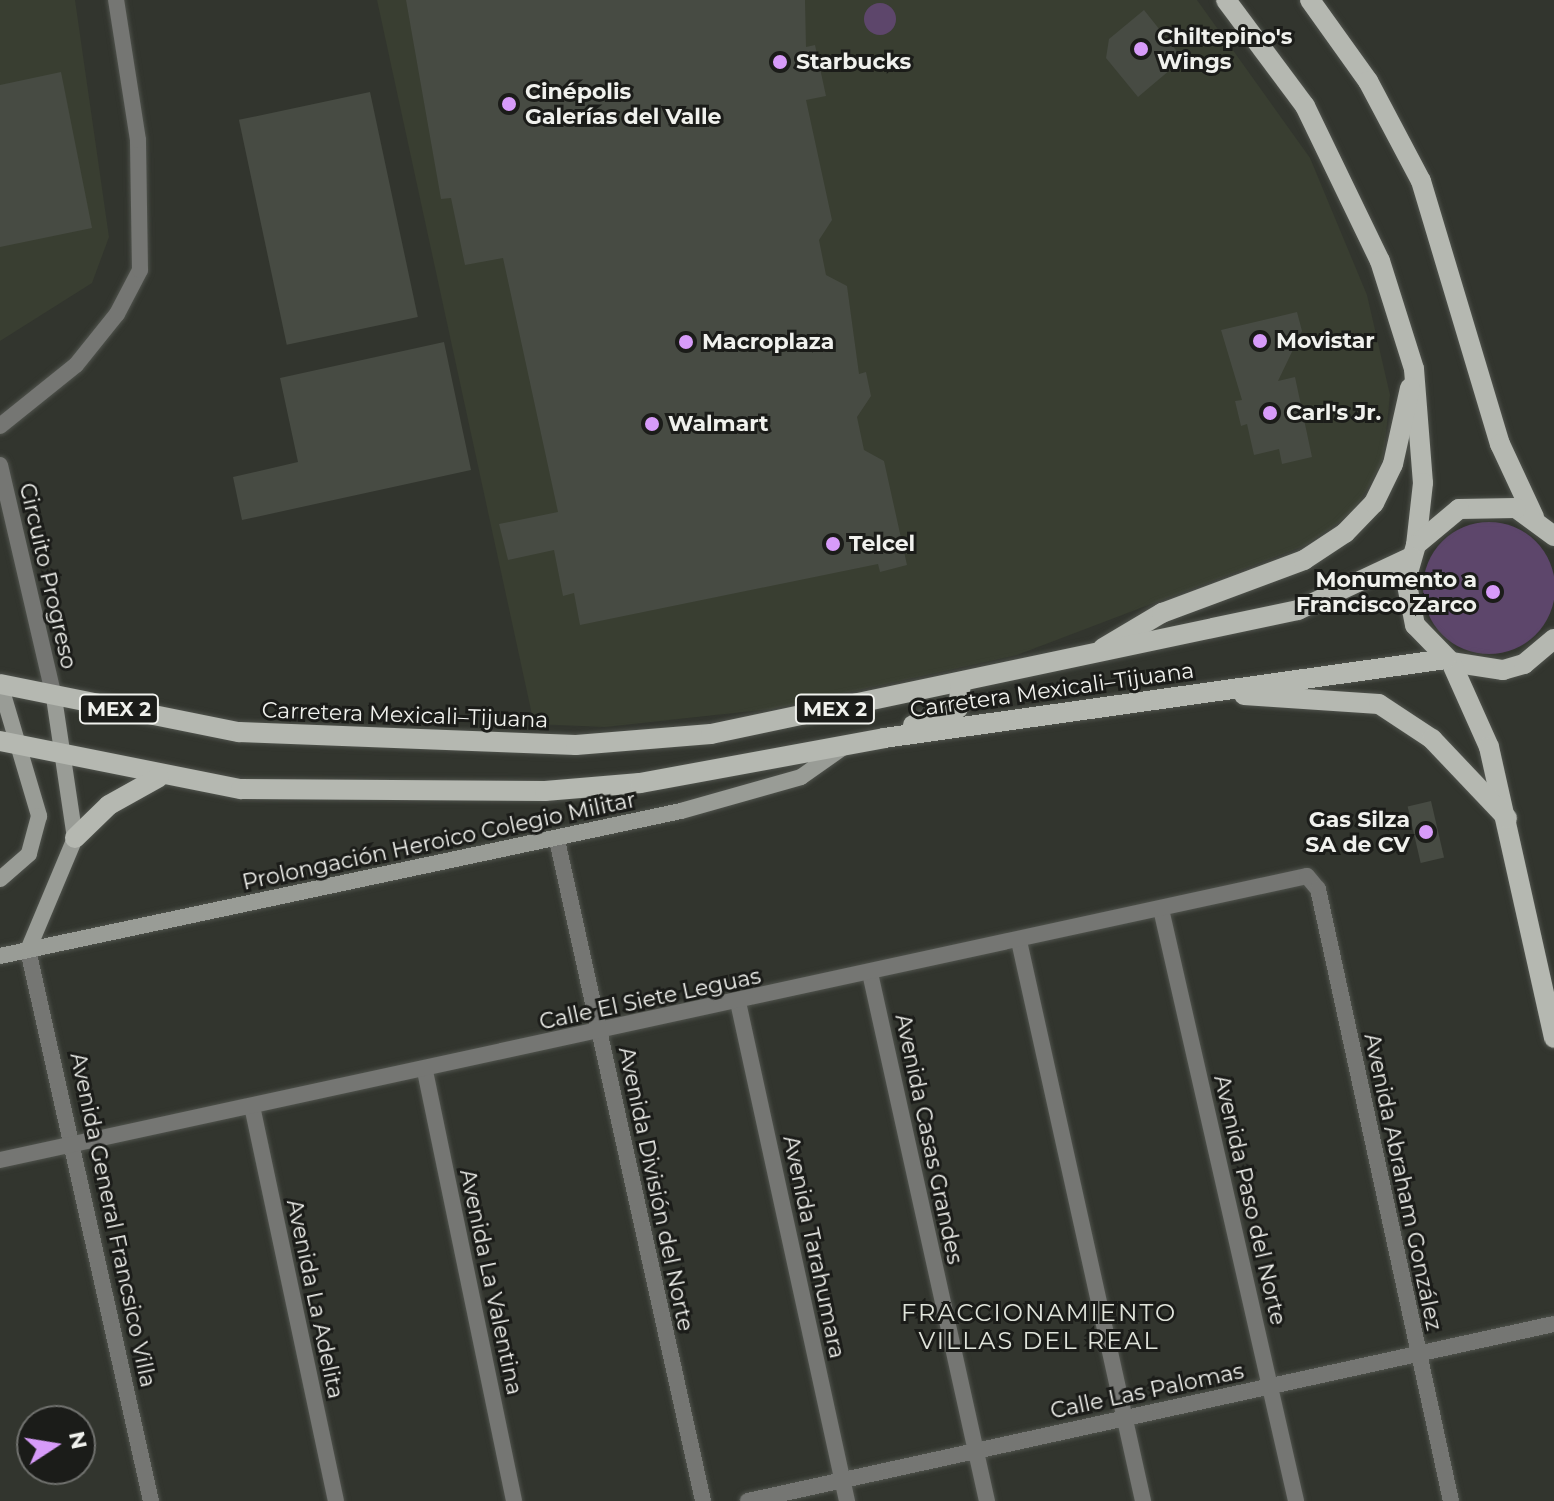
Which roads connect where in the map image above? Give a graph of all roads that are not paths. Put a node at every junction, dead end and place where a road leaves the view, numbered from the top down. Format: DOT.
graph roads {
  1 [pos="116,0"];
  2 [pos="1226,0"];
  3 [pos="1310,0"];
  4 [pos="1414,369"];
  5 [pos="0,426"];
  6 [pos="0,465"];
  7 [pos="1547,526"];
  8 [pos="1413,551"];
  9 [pos="1554,639"];
  10 [pos="1090,655"];
  11 [pos="1449,660"];
  12 [pos="0,684"];
  13 [pos="961,684"];
  14 [pos="1200,694"];
  15 [pos="54,697"];
  16 [pos="884,738"];
  17 [pos="0,741"];
  18 [pos="847,745"];
  19 [pos="22,749"];
  20 [pos="68,760"];
  21 [pos="159,777"];
  22 [pos="1507,818"];
  23 [pos="75,838"];
  24 [pos="557,840"];
  25 [pos="1307,876"];
  26 [pos="0,879"];
  27 [pos="1161,909"];
  28 [pos="1019,941"];
  29 [pos="28,950"];
  30 [pos="0,956"];
  31 [pos="870,973"];
  32 [pos="738,1002"];
  33 [pos="599,1033"];
  34 [pos="1554,1038"];
  35 [pos="425,1071"];
  36 [pos="252,1106"];
  37 [pos="76,1144"];
  38 [pos="0,1160"];
  39 [pos="1554,1324"];
  40 [pos="1418,1356"];
  41 [pos="1271,1387"];
  42 [pos="1124,1418"];
  43 [pos="976,1451"];
  44 [pos="842,1479"];
  45 [pos="151,1501"];
  46 [pos="336,1501"];
  47 [pos="514,1501"];
  48 [pos="703,1501"];
  49 [pos="748,1501"];
  50 [pos="847,1501"];
  51 [pos="987,1501"];
  52 [pos="1143,1501"];
  53 [pos="1296,1501"];
  54 [pos="1451,1501"];
  1 -- 5 [label="street"];
  2 -- 4 [label="main road"];
  3 -- 7 [label="main road"];
  4 -- 8 [label="main road"];
  4 -- 10 [label="main road"];
  6 -- 15 [label="street, Circuito Progreso"];
  7 -- 8 [label="main road, MEX 2"];
  8 -- 10 [label="main road, Carretera Mexicali–Tijuana / MEX 2"];
  8 -- 11 [label="main road"];
  9 -- 11 [label="main road, Carretera Mexicali–Tijuana"];
  10 -- 13 [label="main road, Carretera Mexicali–Tijuana / MEX 2"];
  11 -- 14 [label="main road, Carretera Mexicali–Tijuana"];
  11 -- 22 [label="main road"];
  12 -- 15 [label="main road, Carretera Mexicali–Tijuana / MEX 2"];
  12 -- 19 [label="street"];
  13 -- 15 [label="main road, Carretera Mexicali–Tijuana / MEX 2"];
  13 -- 16 [label="main road"];
  14 -- 16 [label="main road, Carretera Mexicali–Tijuana / MEX 2"];
  14 -- 22 [label="main road, MEX 2"];
  15 -- 20 [label="street"];
  16 -- 18 [label="main road, Carretera Mexicali–Tijuana / MEX 2"];
  17 -- 19 [label="main road, Carretera Mexicali–Tijuana / MEX 2"];
  18 -- 21 [label="main road, Carretera Mexicali–Tijuana / MEX 2"];
  18 -- 24 [label="street, Prolongación Heroico Colegio Militar"];
  19 -- 20 [label="main road, Carretera Mexicali–Tijuana / MEX 2"];
  19 -- 26 [label="street"];
  20 -- 21 [label="main road, Carretera Mexicali–Tijuana / MEX 2"];
  20 -- 23 [label="street"];
  21 -- 23 [label="main road"];
  22 -- 34 [label="main road"];
  23 -- 29 [label="street"];
  24 -- 29 [label="street, Prolongación Heroico Colegio Militar"];
  24 -- 33 [label="street, Avenida División del Norte"];
  25 -- 27 [label="street, Calle El Siete Leguas"];
  25 -- 40 [label="street, Avenida Abraham González"];
  27 -- 28 [label="street, Calle El Siete Leguas"];
  27 -- 41 [label="street, Avenida Paso del Norte"];
  28 -- 31 [label="street, Calle El Siete Leguas"];
  28 -- 42 [label="street"];
  29 -- 30 [label="street, Prolongación Heroico Colegio Militar"];
  29 -- 37 [label="street, Avenida General Francsico Villa"];
  31 -- 32 [label="street, Calle El Siete Leguas"];
  31 -- 43 [label="street, Avenida Casas Grandes"];
  32 -- 33 [label="street, Calle El Siete Leguas"];
  32 -- 44 [label="street, Avenida Tarahumara"];
  33 -- 35 [label="street, Calle El Siete Leguas"];
  33 -- 48 [label="street, Avenida División del Norte"];
  35 -- 36 [label="street, Calle El Siete Leguas"];
  35 -- 47 [label="street, Avenida La Valentina"];
  36 -- 37 [label="street, Calle El Siete Leguas"];
  36 -- 46 [label="street, Avenida La Adelita"];
  37 -- 38 [label="street, Calle El Siete Leguas"];
  37 -- 45 [label="street, Avenida General Francsico Villa"];
  39 -- 40 [label="street, Calle Las Palomas"];
  40 -- 41 [label="street, Calle Las Palomas"];
  40 -- 54 [label="street, Avenida Abraham González"];
  41 -- 42 [label="street, Calle Las Palomas"];
  41 -- 53 [label="street, Avenida Paso del Norte"];
  42 -- 43 [label="street, Calle Las Palomas"];
  42 -- 52 [label="street"];
  43 -- 44 [label="street, Calle Las Palomas"];
  43 -- 51 [label="street, Avenida Casas Grandes"];
  44 -- 49 [label="street, Calle Las Palomas"];
  44 -- 50 [label="street, Avenida Tarahumara"];
}
